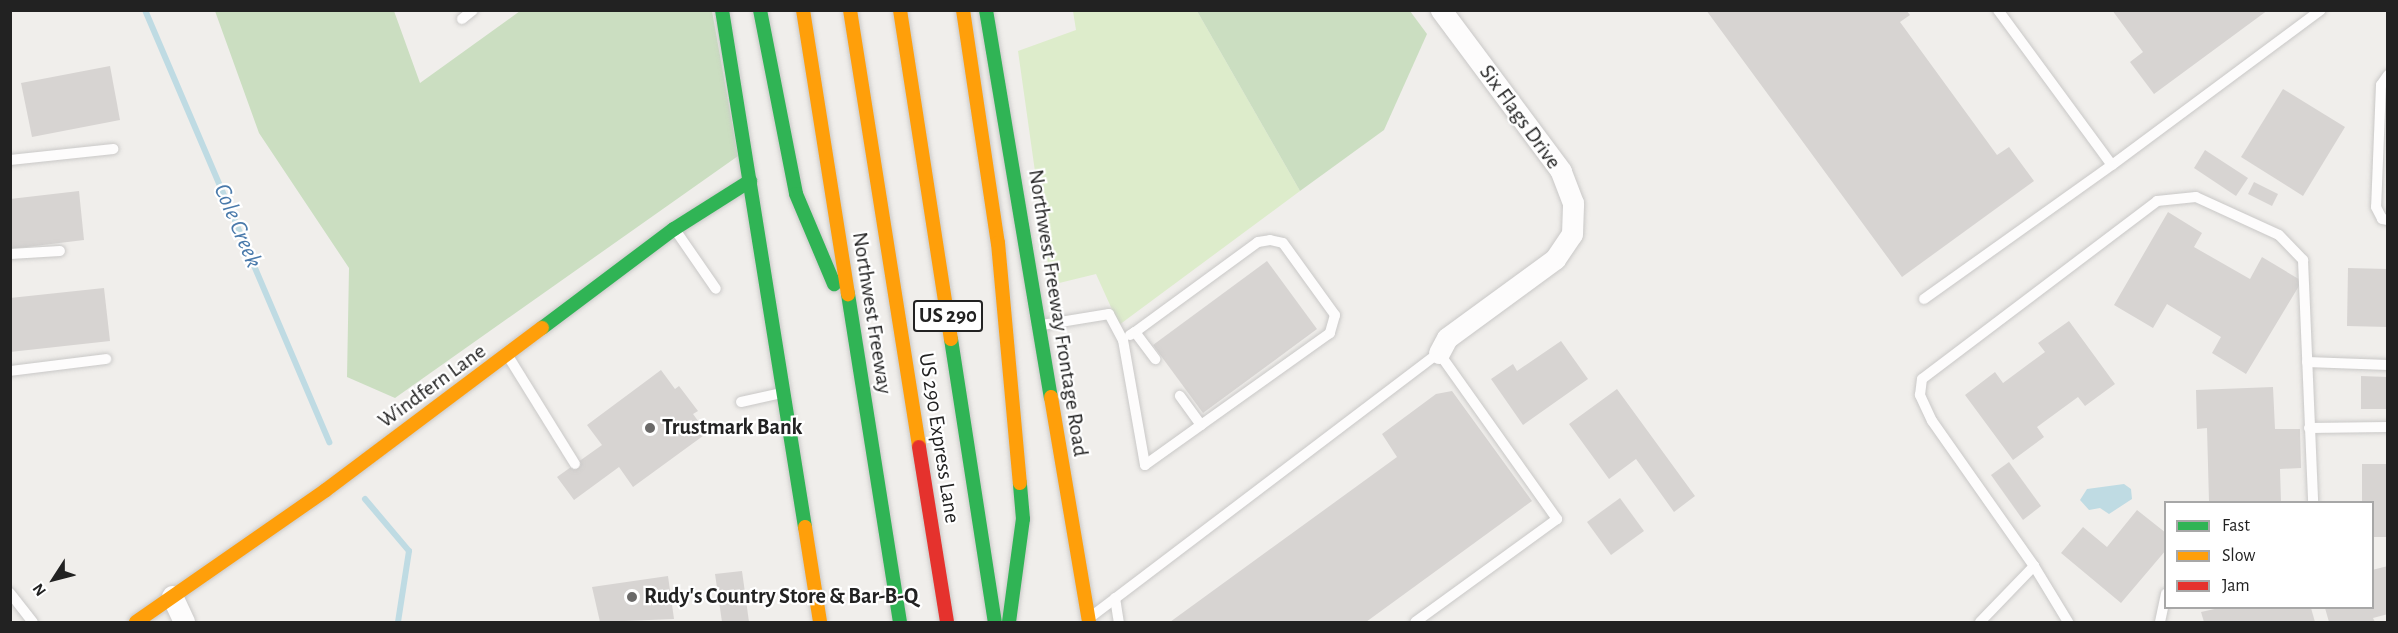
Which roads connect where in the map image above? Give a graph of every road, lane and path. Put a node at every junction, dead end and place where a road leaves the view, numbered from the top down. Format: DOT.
graph roads {
  1 [pos="473,10"];
  2 [pos="722,10"];
  3 [pos="760,10"];
  4 [pos="803,10"];
  5 [pos="850,10"];
  6 [pos="900,10"];
  7 [pos="963,10"];
  8 [pos="986,10"];
  9 [pos="1441,10"];
  10 [pos="1998,10"];
  11 [pos="2321,10"];
  12 [pos="462,19"];
  13 [pos="2388,75"];
  14 [pos="113,149"];
  15 [pos="10,160"];
  16 [pos="2112,165"];
  17 [pos="750,181"];
  18 [pos="2388,220"];
  19 [pos="674,229"];
  20 [pos="60,251"];
  21 [pos="10,254"];
  22 [pos="716,289"];
  23 [pos="1924,299"];
  24 [pos="1039,326"];
  25 [pos="853,330"];
  26 [pos="1135,332"];
  27 [pos="1123,340"];
  28 [pos="1439,352"];
  29 [pos="508,356"];
  30 [pos="1155,359"];
  31 [pos="106,360"];
  32 [pos="2307,362"];
  33 [pos="2388,365"];
  34 [pos="10,371"];
  35 [pos="782,392"];
  36 [pos="1180,396"];
  37 [pos="741,402"];
  38 [pos="1201,425"];
  39 [pos="2388,427"];
  40 [pos="2309,428"];
  41 [pos="575,464"];
  42 [pos="2313,501"];
  43 [pos="2034,566"];
  44 [pos="10,593"];
  45 [pos="172,596"];
  46 [pos="1115,598"];
  47 [pos="2164,603"];
  48 [pos="1088,621"];
  49 [pos="33,622"];
  50 [pos="136,622"];
  51 [pos="184,622"];
  52 [pos="820,622"];
  53 [pos="900,622"];
  54 [pos="947,622"];
  55 [pos="995,622"];
  56 [pos="1009,622"];
  57 [pos="1119,622"];
  58 [pos="1414,622"];
  59 [pos="1980,622"];
  60 [pos="2068,622"];
  61 [pos="2160,622"];
  1 -- 12 [label="lane"];
  2 -- 17 [label="main road"];
  3 -- 25 [label="main road"];
  4 -- 25 [label="main road, Northwest Freeway"];
  5 -- 54 [label="main road, US 290 Express Lane"];
  6 -- 55 [label="main road, US 290"];
  7 -- 56 [label="main road"];
  8 -- 24 [label="main road, Northwest Freeway Frontage Road"];
  9 -- 28 [label="street, Six Flags Drive"];
  10 -- 16 [label="lane"];
  11 -- 16 [label="lane"];
  13 -- 18 [label="lane"];
  14 -- 15 [label="lane"];
  16 -- 23 [label="lane"];
  17 -- 19 [label="main road, Windfern Lane"];
  17 -- 35 [label="main road"];
  19 -- 22 [label="lane"];
  19 -- 29 [label="main road, Windfern Lane"];
  20 -- 21 [label="lane"];
  24 -- 27 [label="lane"];
  24 -- 48 [label="main road, Northwest Freeway Frontage Road"];
  25 -- 53 [label="main road, Northwest Freeway"];
  26 -- 27 [label="lane"];
  26 -- 30 [label="lane"];
  26 -- 38 [label="lane"];
  27 -- 38 [label="lane"];
  28 -- 46 [label="lane"];
  28 -- 58 [label="lane"];
  29 -- 41 [label="lane"];
  29 -- 45 [label="main road, Windfern Lane"];
  31 -- 34 [label="lane"];
  32 -- 33 [label="lane"];
  32 -- 40 [label="lane"];
  32 -- 43 [label="lane"];
  35 -- 37 [label="lane"];
  35 -- 52 [label="main road"];
  36 -- 38 [label="lane"];
  39 -- 40 [label="lane"];
  40 -- 42 [label="lane"];
  43 -- 59 [label="lane"];
  43 -- 60 [label="lane"];
  44 -- 49 [label="lane"];
  45 -- 50 [label="main road, Windfern Lane"];
  45 -- 51 [label="street"];
  46 -- 48 [label="lane"];
  46 -- 57 [label="lane"];
  47 -- 61 [label="lane"];
}
